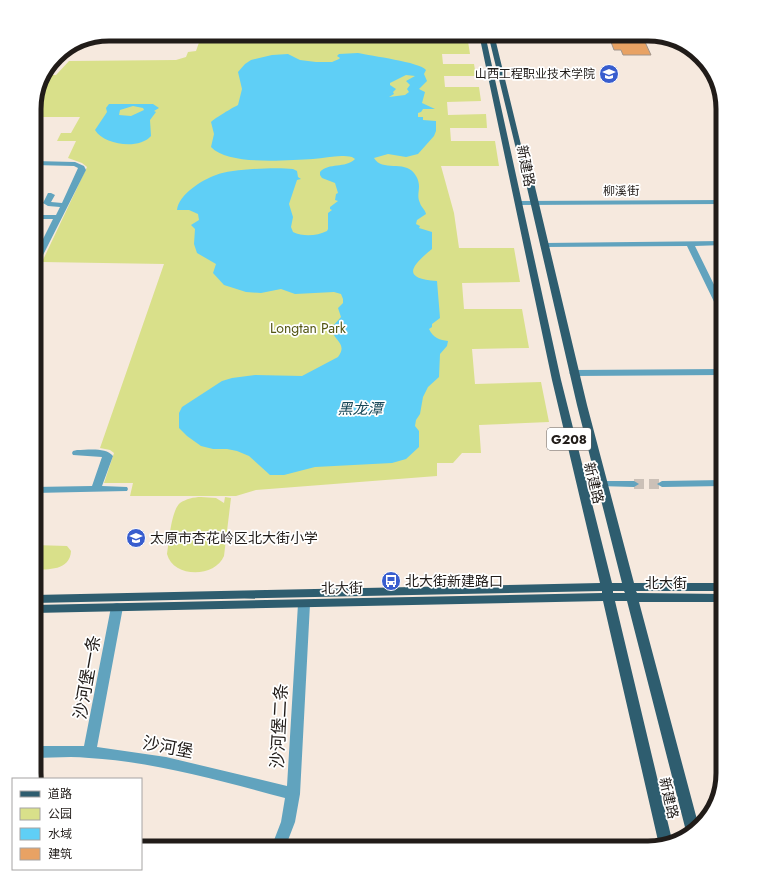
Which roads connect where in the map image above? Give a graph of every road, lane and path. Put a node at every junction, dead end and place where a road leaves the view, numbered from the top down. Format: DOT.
graph roads {
  1 [pos="484,41"];
  2 [pos="493,41"];
  3 [pos="41,163"];
  4 [pos="51,195"];
  5 [pos="716,202"];
  6 [pos="63,205"];
  7 [pos="519,205"];
  8 [pos="534,205"];
  9 [pos="716,206"];
  10 [pos="41,218"];
  11 [pos="56,218"];
  12 [pos="716,243"];
  13 [pos="41,244"];
  14 [pos="690,244"];
  15 [pos="544,245"];
  16 [pos="41,250"];
  17 [pos="716,298"];
  18 [pos="716,372"];
  19 [pos="574,373"];
  20 [pos="77,453"];
  21 [pos="716,483"];
  22 [pos="603,484"];
  23 [pos="634,484"];
  24 [pos="662,484"];
  25 [pos="96,489"];
  26 [pos="123,489"];
  27 [pos="41,490"];
  28 [pos="716,587"];
  29 [pos="607,592"];
  30 [pos="631,592"];
  31 [pos="41,598"];
  32 [pos="716,598"];
  33 [pos="304,604"];
  34 [pos="117,607"];
  35 [pos="41,609"];
  36 [pos="41,752"];
  37 [pos="89,752"];
  38 [pos="293,794"];
  39 [pos="691,826"];
  40 [pos="664,839"];
  41 [pos="281,841"];
  1 -- 7 [label="main road, 新建路 / G208"];
  2 -- 8 [label="main road, 新建路 / G208"];
  3 -- 6 [label="street"];
  4 -- 6 [label="street"];
  5 -- 8 [label="street, 柳溪街"];
  6 -- 11 [label="street"];
  7 -- 8 [label="street, 柳溪街"];
  7 -- 29 [label="main road, 新建路 / G208"];
  8 -- 9 [label="street, 柳溪街"];
  8 -- 15 [label="main road, 新建路 / G208"];
  10 -- 11 [label="street"];
  11 -- 13 [label="street"];
  11 -- 16 [label="street"];
  12 -- 14 [label="street"];
  14 -- 15 [label="street"];
  14 -- 17 [label="street"];
  15 -- 19 [label="main road, 新建路 / G208"];
  18 -- 19 [label="street"];
  19 -- 22 [label="main road, 新建路 / G208"];
  20 -- 25 [label="street"];
  21 -- 24 [label="street"];
  22 -- 23 [label="street"];
  22 -- 30 [label="main road, 新建路 / G208"];
  25 -- 26 [label="street"];
  25 -- 27 [label="street"];
  28 -- 30 [label="main road, 北大街"];
  29 -- 30 [label="main road, 北大街"];
  29 -- 31 [label="main road"];
  29 -- 33 [label="main road, 北大街"];
  29 -- 40 [label="main road, 新建路 / G208"];
  30 -- 32 [label="main road, 北大街"];
  30 -- 39 [label="main road, 新建路 / G208"];
  33 -- 34 [label="main road, 北大街"];
  33 -- 38 [label="street, 沙河堡二条"];
  34 -- 35 [label="main road, 北大街"];
  34 -- 37 [label="street, 沙河堡一条"];
  36 -- 37 [label="street, 沙河堡"];
  37 -- 38 [label="street, 沙河堡"];
  38 -- 41 [label="street, 沙河堡二条"];
}
